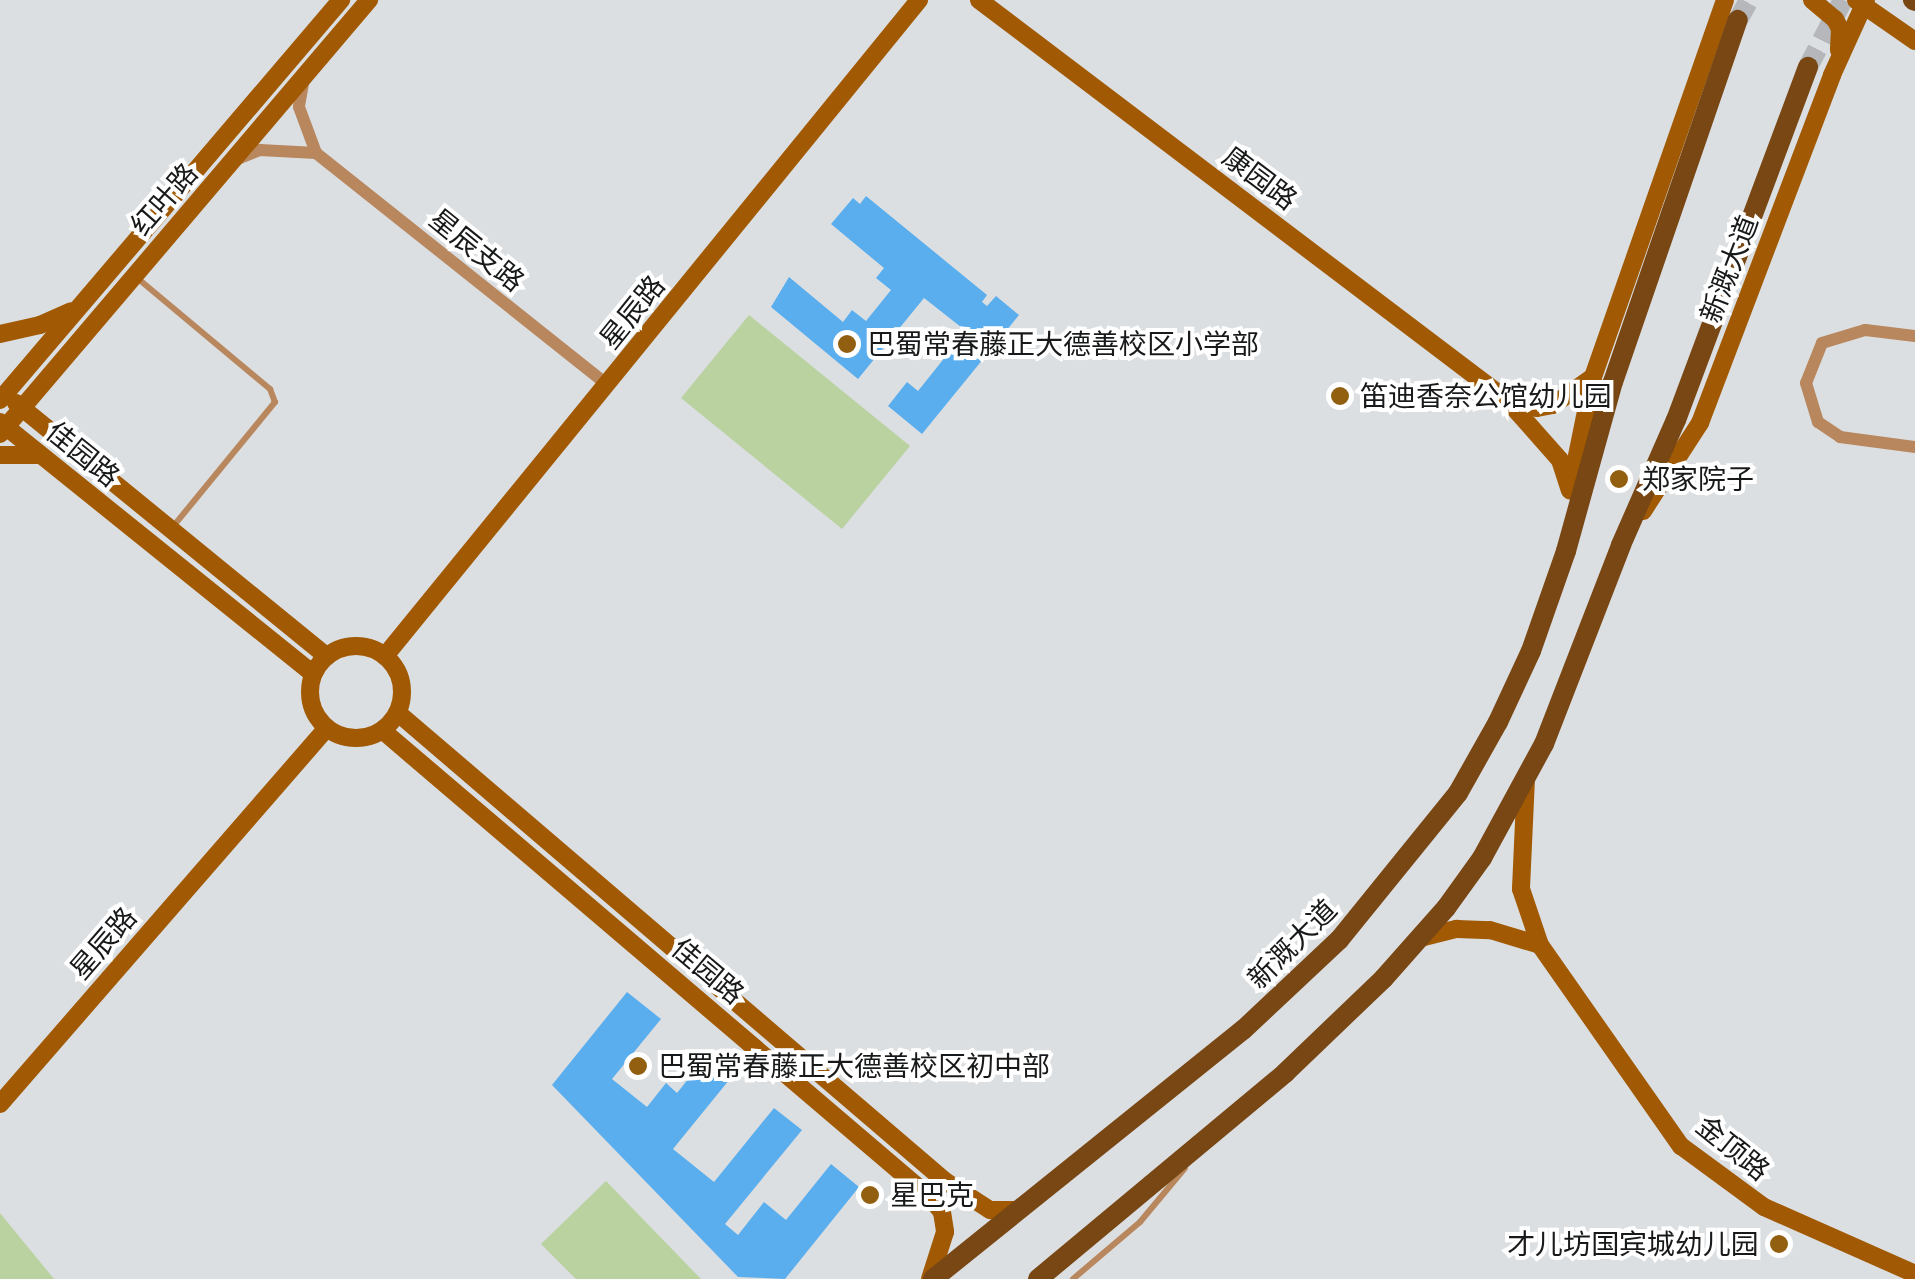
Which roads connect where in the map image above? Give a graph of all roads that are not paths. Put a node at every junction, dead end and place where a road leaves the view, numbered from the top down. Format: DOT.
graph roads {
  1 [pos="341,0"];
  2 [pos="369,0"];
  3 [pos="919,0"];
  4 [pos="979,0"];
  5 [pos="1812,0"];
  6 [pos="1862,2"];
  7 [pos="1731,7"];
  8 [pos="1915,41"];
  9 [pos="1808,67"];
  10 [pos="1832,75"];
  11 [pos="305,76"];
  12 [pos="316,153"];
  13 [pos="233,161"];
  14 [pos="134,276"];
  15 [pos="81,306"];
  16 [pos="0,334"];
  17 [pos="1915,336"];
  18 [pos="1593,377"];
  19 [pos="608,386"];
  20 [pos="2,395"];
  21 [pos="1507,400"];
  22 [pos="22,408"];
  23 [pos="2,428"];
  24 [pos="1915,447"];
  25 [pos="0,455"];
  26 [pos="39,455"];
  27 [pos="1570,490"];
  28 [pos="171,529"];
  29 [pos="1621,544"];
  30 [pos="1566,551"];
  31 [pos="326,656"];
  32 [pos="385,656"];
  33 [pos="313,674"];
  34 [pos="398,714"];
  35 [pos="327,728"];
  36 [pos="382,730"];
  37 [pos="1526,778"];
  38 [pos="1420,938"];
  39 [pos="1540,945"];
  40 [pos="0,1103"];
  41 [pos="1215,1131"];
  42 [pos="1018,1210"];
  43 [pos="1915,1274"];
  44 [pos="932,1279"];
  45 [pos="1038,1279"];
  46 [pos="1072,1279"];
  1 -- 15 [label="street, 红叶路"];
  2 -- 11 [label="street, 红叶路"];
  3 -- 19 [label="street, 星辰路"];
  4 -- 21 [label="street, 康园路"];
  5 -- 10 [label="street"];
  6 -- 8 [label="street"];
  6 -- 10 [label="street, 新溉大道"];
  7 -- 18 [label="street, 新溉大道"];
  7 -- 30 [label="main road, 新溉大道"];
  9 -- 29 [label="main road, 新溉大道"];
  10 -- 29 [label="street, 新溉大道"];
  11 -- 12 [label="street"];
  11 -- 13 [label="street, 红叶路"];
  12 -- 13 [label="street"];
  12 -- 19 [label="street, 星辰支路"];
  13 -- 14 [label="street, 红叶路"];
  14 -- 22 [label="street, 红叶路"];
  14 -- 28 [label="lane"];
  15 -- 16 [label="street"];
  15 -- 20 [label="street, 红叶路"];
  17 -- 24 [label="street"];
  18 -- 21 [label="street"];
  18 -- 27 [label="street, 新溉大道"];
  19 -- 32 [label="street, 星辰路"];
  20 -- 22 [label="street, 佳园路"];
  21 -- 27 [label="street, 康园路"];
  22 -- 23 [label="street, 红叶路"];
  22 -- 28 [label="street, 佳园路"];
  23 -- 26 [label="street, 佳园路"];
  25 -- 26 [label="street"];
  26 -- 33 [label="street, 佳园路"];
  27 -- 30 [label="street, 新溉大道"];
  28 -- 31 [label="street, 佳园路"];
  29 -- 37 [label="main road, 新溉大道"];
  30 -- 42 [label="main road, 新溉大道"];
  31 -- 32 [label="street"];
  31 -- 33 [label="street"];
  32 -- 34 [label="street"];
  33 -- 35 [label="street"];
  34 -- 36 [label="street"];
  34 -- 42 [label="street, 佳园路"];
  35 -- 36 [label="street"];
  35 -- 40 [label="street, 星辰路"];
  36 -- 44 [label="street, 佳园路"];
  37 -- 38 [label="main road, 新溉大道"];
  37 -- 39 [label="street, 金顶路"];
  38 -- 39 [label="street"];
  38 -- 41 [label="main road, 新溉大道"];
  39 -- 43 [label="street, 金顶路"];
  41 -- 45 [label="main road, 新溉大道"];
  41 -- 46 [label="lane"];
  42 -- 44 [label="main road, 新溉大道"];
}
